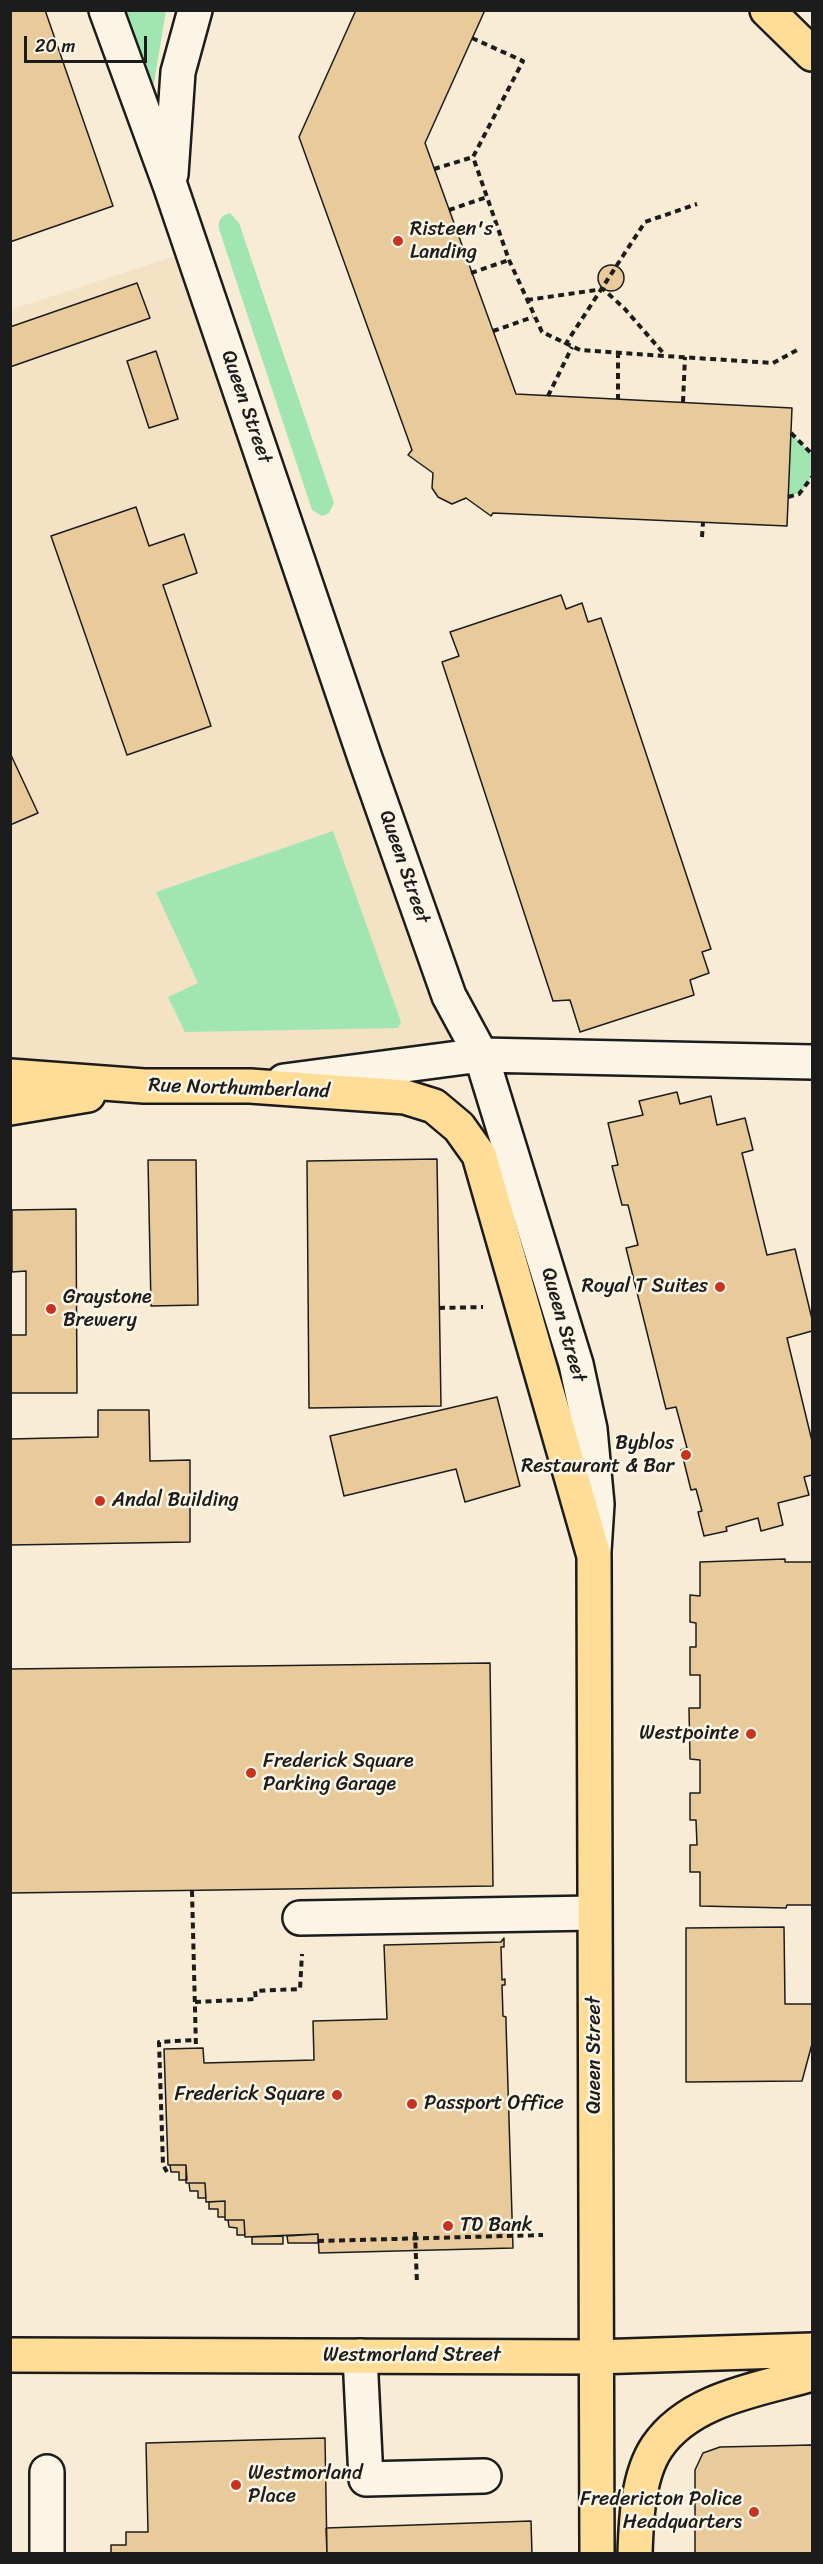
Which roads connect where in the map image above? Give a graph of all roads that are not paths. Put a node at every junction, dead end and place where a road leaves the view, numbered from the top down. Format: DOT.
graph roads {
  1 [pos="105,10"];
  2 [pos="195,10"];
  3 [pos="767,10"];
  4 [pos="813,54"];
  5 [pos="170,185"];
  6 [pos="481,1055"];
  7 [pos="813,1062"];
  8 [pos="10,1076"];
  9 [pos="144,1086"];
  10 [pos="250,1086"];
  11 [pos="10,1108"];
  12 [pos="459,1127"];
  13 [pos="594,1556"];
  14 [pos="594,1913"];
  15 [pos="300,1918"];
  16 [pos="813,2350"];
  17 [pos="10,2355"];
  18 [pos="360,2356"];
  19 [pos="595,2357"];
  20 [pos="813,2374"];
  21 [pos="47,2472"];
  22 [pos="484,2476"];
  23 [pos="47,2553"];
  24 [pos="597,2553"];
  25 [pos="635,2553"];
  1 -- 5 [label="street, Queen Street"];
  2 -- 5 [label="street, Queen Street"];
  3 -- 4 [label="main road"];
  5 -- 6 [label="street, Queen Street"];
  6 -- 7 [label="street"];
  6 -- 10 [label="street"];
  6 -- 13 [label="street, Queen Street"];
  8 -- 9 [label="main road, Rue Northumberland"];
  9 -- 10 [label="main road, Rue Northumberland"];
  9 -- 11 [label="main road"];
  10 -- 12 [label="main road, Rue Northumberland"];
  12 -- 13 [label="main road, Queen Street"];
  13 -- 14 [label="main road, Queen Street"];
  14 -- 15 [label="street"];
  14 -- 19 [label="main road, Queen Street"];
  16 -- 19 [label="main road, Westmorland Street"];
  17 -- 18 [label="main road, Westmorland Street"];
  18 -- 19 [label="main road, Westmorland Street"];
  18 -- 22 [label="street"];
  19 -- 24 [label="main road, Queen Street"];
  20 -- 25 [label="main road"];
  21 -- 23 [label="street"];
}
